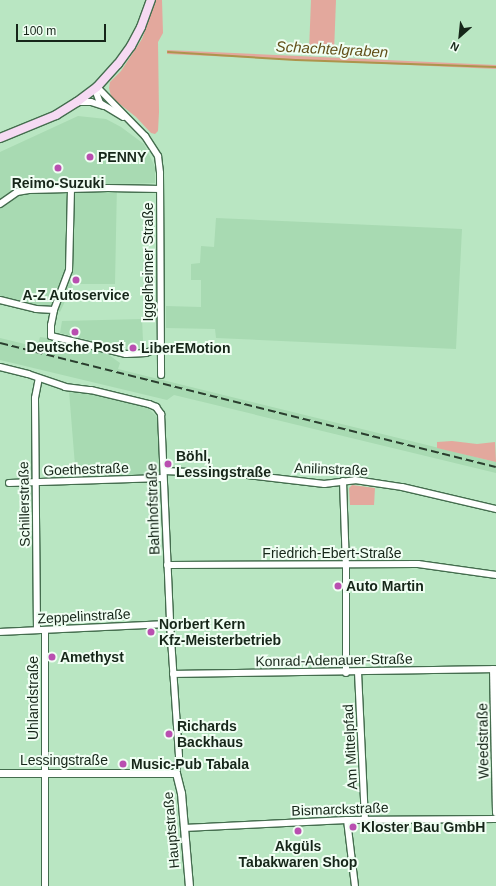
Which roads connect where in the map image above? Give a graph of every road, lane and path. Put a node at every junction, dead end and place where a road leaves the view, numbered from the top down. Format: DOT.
graph roads {
  1 [pos="151,0"];
  2 [pos="97,87"];
  3 [pos="77,102"];
  4 [pos="104,107"];
  5 [pos="128,120"];
  6 [pos="0,138"];
  7 [pos="71,189"];
  8 [pos="160,189"];
  9 [pos="0,204"];
  10 [pos="0,300"];
  11 [pos="54,310"];
  12 [pos="160,347"];
  13 [pos="0,367"];
  14 [pos="161,375"];
  15 [pos="39,378"];
  16 [pos="164,471"];
  17 [pos="164,478"];
  18 [pos="343,481"];
  19 [pos="9,483"];
  20 [pos="36,483"];
  21 [pos="496,509"];
  22 [pos="167,565"];
  23 [pos="346,565"];
  24 [pos="496,575"];
  25 [pos="170,624"];
  26 [pos="38,630"];
  27 [pos="45,630"];
  28 [pos="0,632"];
  29 [pos="495,670"];
  30 [pos="346,672"];
  31 [pos="358,672"];
  32 [pos="173,674"];
  33 [pos="0,773"];
  34 [pos="45,773"];
  35 [pos="176,773"];
  36 [pos="496,813"];
  37 [pos="496,818"];
  38 [pos="346,820"];
  39 [pos="365,820"];
  40 [pos="184,828"];
  41 [pos="45,886"];
  42 [pos="189,886"];
  43 [pos="355,886"];
  1 -- 2 [label="main road"];
  2 -- 3 [label="main road"];
  2 -- 4 [label="street"];
  2 -- 5 [label="street"];
  3 -- 4 [label="street"];
  3 -- 6 [label="main road"];
  4 -- 5 [label="street"];
  5 -- 8 [label="street, Iggelheimer Straße"];
  7 -- 8 [label="street"];
  7 -- 9 [label="street"];
  7 -- 11 [label="street"];
  8 -- 12 [label="street, Iggelheimer Straße"];
  10 -- 11 [label="street"];
  11 -- 12 [label="street"];
  12 -- 14 [label="street, Iggelheimer Straße"];
  13 -- 15 [label="street, Bahnhofstraße"];
  15 -- 16 [label="street, Bahnhofstraße"];
  15 -- 20 [label="street, Schillerstraße"];
  16 -- 17 [label="street, Bahnhofstraße"];
  16 -- 18 [label="street, Anilinstraße"];
  17 -- 20 [label="street, Goethestraße"];
  17 -- 22 [label="street, Bahnhofstraße"];
  18 -- 21 [label="street, Anilinstraße"];
  18 -- 23 [label="street"];
  19 -- 20 [label="street, Goethestraße"];
  20 -- 26 [label="street, Schillerstraße"];
  22 -- 23 [label="street, Friedrich-Ebert-Straße"];
  22 -- 25 [label="street, Bahnhofstraße"];
  23 -- 24 [label="street, Friedrich-Ebert-Straße"];
  23 -- 30 [label="street"];
  25 -- 27 [label="street, Zeppelinstraße"];
  25 -- 32 [label="street, Bahnhofstraße"];
  26 -- 27 [label="street, Zeppelinstraße"];
  26 -- 28 [label="street, Zeppelinstraße"];
  27 -- 34 [label="street, Uhlandstraße"];
  29 -- 31 [label="street, Konrad-Adenauer-Straße"];
  29 -- 36 [label="street, Weedstraße"];
  30 -- 31 [label="street, Konrad-Adenauer-Straße"];
  30 -- 32 [label="street, Konrad-Adenauer-Straße"];
  31 -- 39 [label="street, Am Mittelpfad"];
  32 -- 35 [label="street, Bahnhofstraße"];
  33 -- 34 [label="street, Lessingstraße"];
  34 -- 35 [label="street, Lessingstraße"];
  34 -- 41 [label="street, Uhlandstraße"];
  35 -- 40 [label="street, Hauptstraße"];
  37 -- 39 [label="street, Bismarckstraße"];
  38 -- 39 [label="street, Bismarckstraße"];
  38 -- 40 [label="street, Bismarckstraße"];
  38 -- 43 [label="street"];
  40 -- 42 [label="street, Hauptstraße"];
}
